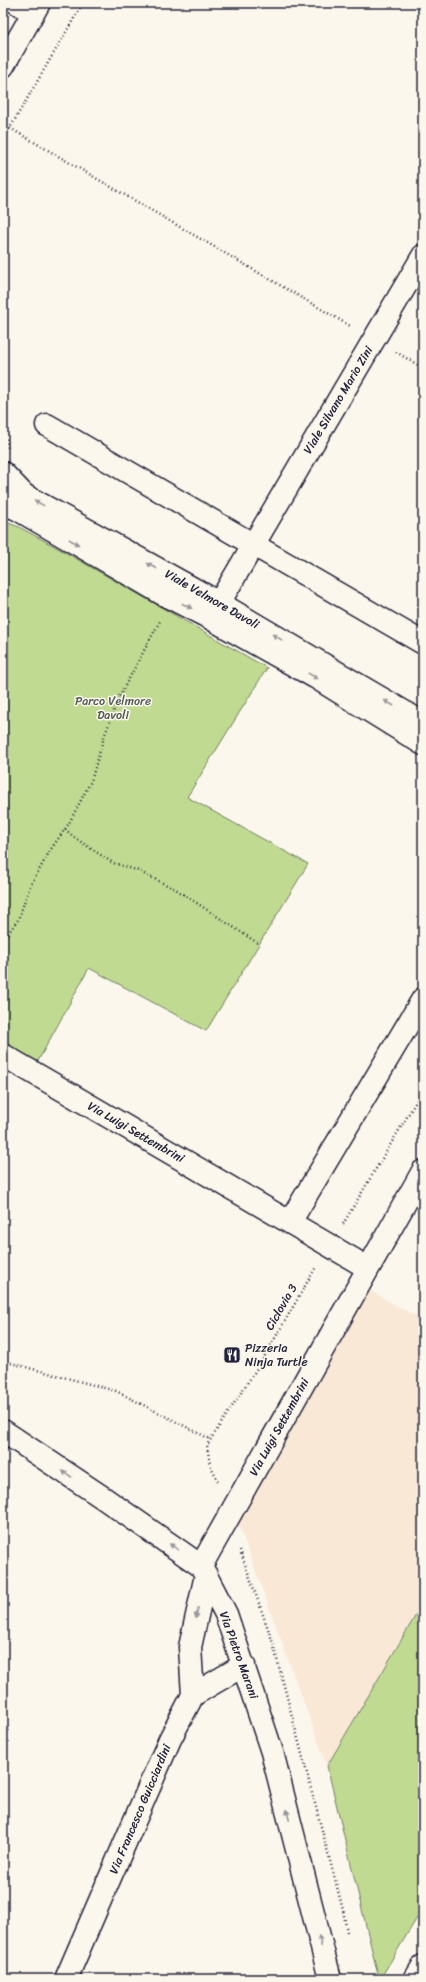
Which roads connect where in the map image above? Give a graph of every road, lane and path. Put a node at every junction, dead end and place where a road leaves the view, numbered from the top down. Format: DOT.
graph roads {
  1 [pos="83,3"];
  2 [pos="30,6"];
  3 [pos="3,66"];
  4 [pos="3,124"];
  5 [pos="10,128"];
  6 [pos="3,140"];
  7 [pos="423,256"];
  8 [pos="374,340"];
  9 [pos="423,368"];
  10 [pos="47,424"];
  11 [pos="3,473"];
  12 [pos="3,503"];
  13 [pos="253,544"];
  14 [pos="214,610"];
  15 [pos="162,616"];
  16 [pos="423,643"];
  17 [pos="423,723"];
  18 [pos="423,744"];
  19 [pos="65,829"];
  20 [pos="3,940"];
  21 [pos="259,944"];
  22 [pos="423,999"];
  23 [pos="3,1055"];
  24 [pos="423,1090"];
  25 [pos="423,1171"];
  26 [pos="290,1222"];
  27 [pos="335,1238"];
  28 [pos="368,1268"];
  29 [pos="3,1361"];
  30 [pos="3,1431"];
  31 [pos="203,1570"];
  32 [pos="244,1665"];
  33 [pos="193,1696"];
  34 [pos="423,1966"];
  35 [pos="66,1979"];
  36 [pos="330,1979"];
  37 [pos="415,1979"];
  1 -- 5 [label="path"];
  2 -- 3 [label="street"];
  4 -- 5 [label="path"];
  5 -- 6 [label="path"];
  5 -- 8 [label="path"];
  7 -- 8 [label="street, Viale Silvano Mario Zini"];
  8 -- 9 [label="path"];
  8 -- 13 [label="street, Viale Silvano Mario Zini"];
  10 -- 13 [label="street"];
  14 -- 11 [label="street, Viale Velmore Davoli, one-way"];
  12 -- 14 [label="street, Viale Velmore Davoli, one-way"];
  13 -- 14 [label="street, Viale Silvano Mario Zini"];
  13 -- 16 [label="street"];
  17 -- 14 [label="street, Viale Velmore Davoli, one-way"];
  14 -- 18 [label="street, Viale Velmore Davoli, one-way"];
  15 -- 19 [label="path"];
  19 -- 20 [label="path"];
  19 -- 21 [label="path"];
  22 -- 26 [label="street"];
  23 -- 26 [label="street, Via Luigi Settembrini"];
  24 -- 27 [label="path, Ciclovia 3"];
  25 -- 28 [label="street, Via Luigi Settembrini"];
  26 -- 27 [label="street, Via Luigi Settembrini"];
  27 -- 28 [label="street, Via Luigi Settembrini"];
  27 -- 29 [label="path, Ciclovia 3"];
  28 -- 31 [label="street, Via Luigi Settembrini"];
  31 -- 30 [label="street, Via Pietro Marani, one-way"];
  31 -- 32 [label="street, Via Pietro Marani"];
  31 -- 33 [label="street, Via Luigi Settembrini, one-way"];
  32 -- 33 [label="street"];
  36 -- 32 [label="street, Via Pietro Marani, one-way"];
  33 -- 35 [label="street, Via Francesco Guicciardini"];
  34 -- 37 [label="street"];
}
